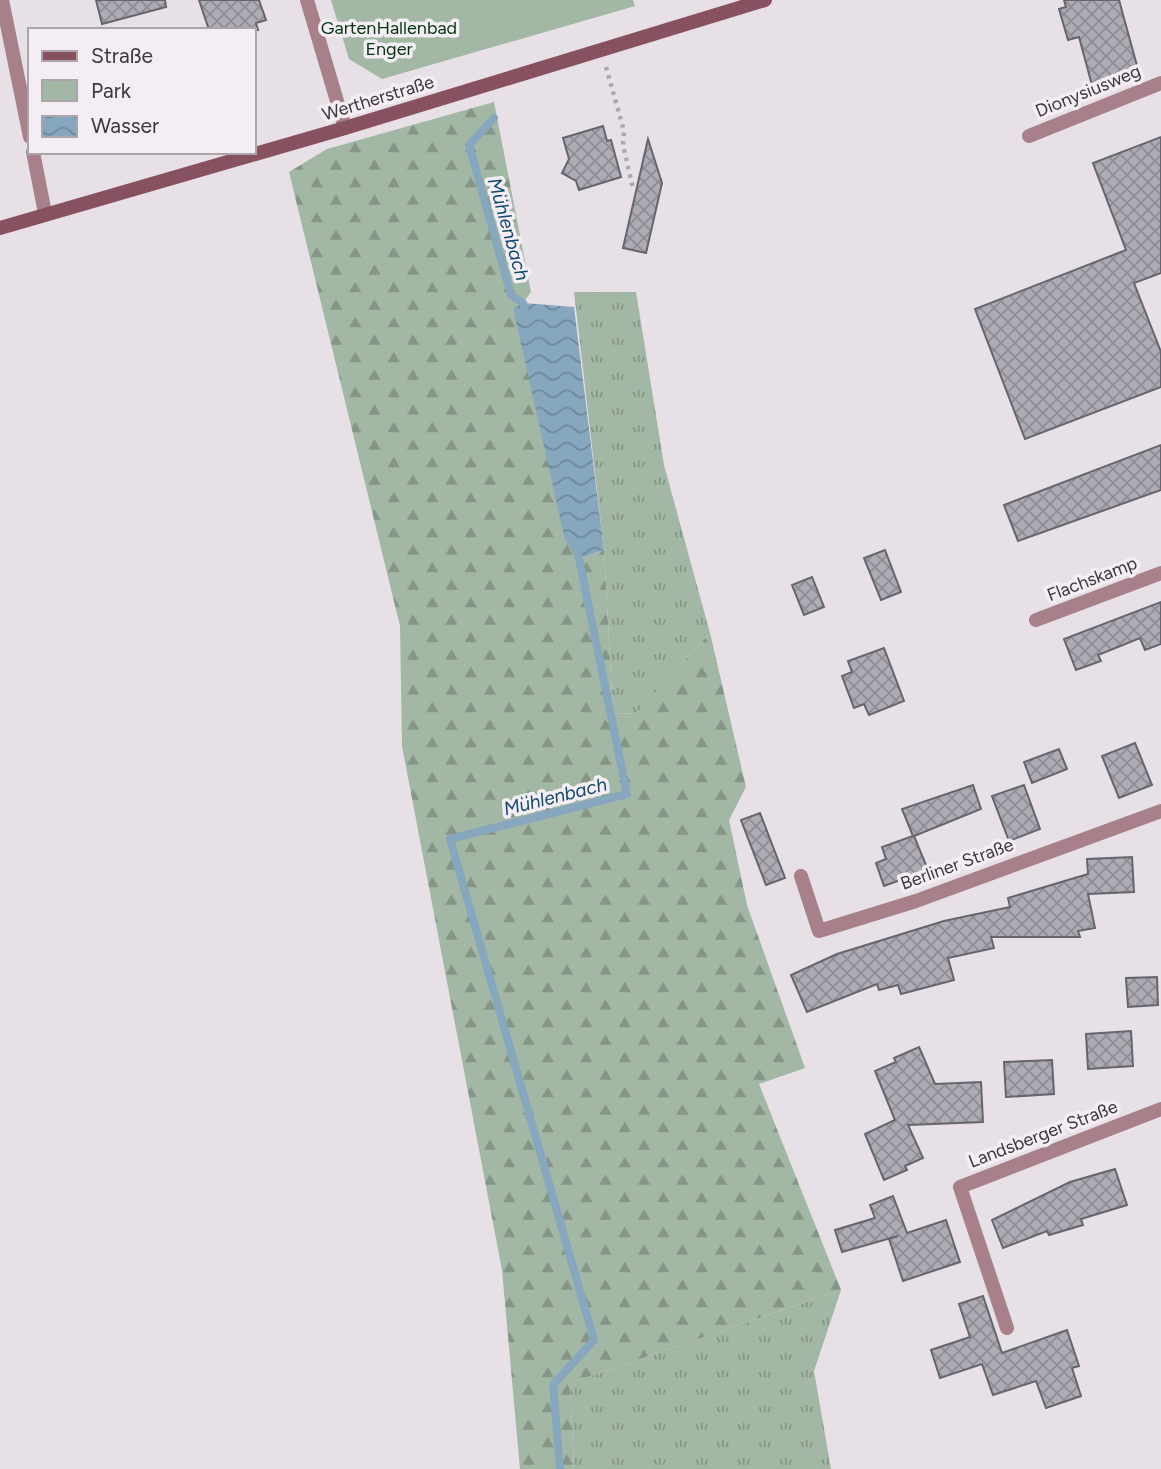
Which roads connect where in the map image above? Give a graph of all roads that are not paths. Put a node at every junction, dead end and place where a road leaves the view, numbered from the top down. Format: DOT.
graph roads {
  1 [pos="2,0"];
  2 [pos="307,0"];
  3 [pos="765,0"];
  4 [pos="1161,83"];
  5 [pos="28,127"];
  6 [pos="345,128"];
  7 [pos="1029,135"];
  8 [pos="256,153"];
  9 [pos="33,154"];
  10 [pos="253,154"];
  11 [pos="45,213"];
  12 [pos="0,228"];
  13 [pos="1161,573"];
  14 [pos="1036,620"];
  15 [pos="1161,811"];
  16 [pos="801,876"];
  17 [pos="1161,1109"];
  18 [pos="1007,1328"];
  1 -- 5 [label="street"];
  2 -- 6 [label="street"];
  3 -- 6 [label="main road, Wertherstraße"];
  4 -- 7 [label="street, Dionysiusweg"];
  6 -- 8 [label="main road, Wertherstraße"];
  9 -- 11 [label="street"];
  10 -- 11 [label="main road, Wertherstraße"];
  11 -- 12 [label="main road, Wertherstraße"];
  13 -- 14 [label="street, Flachskamp"];
  15 -- 16 [label="street, Berliner Straße"];
  17 -- 18 [label="street, Landsberger Straße"];
}
